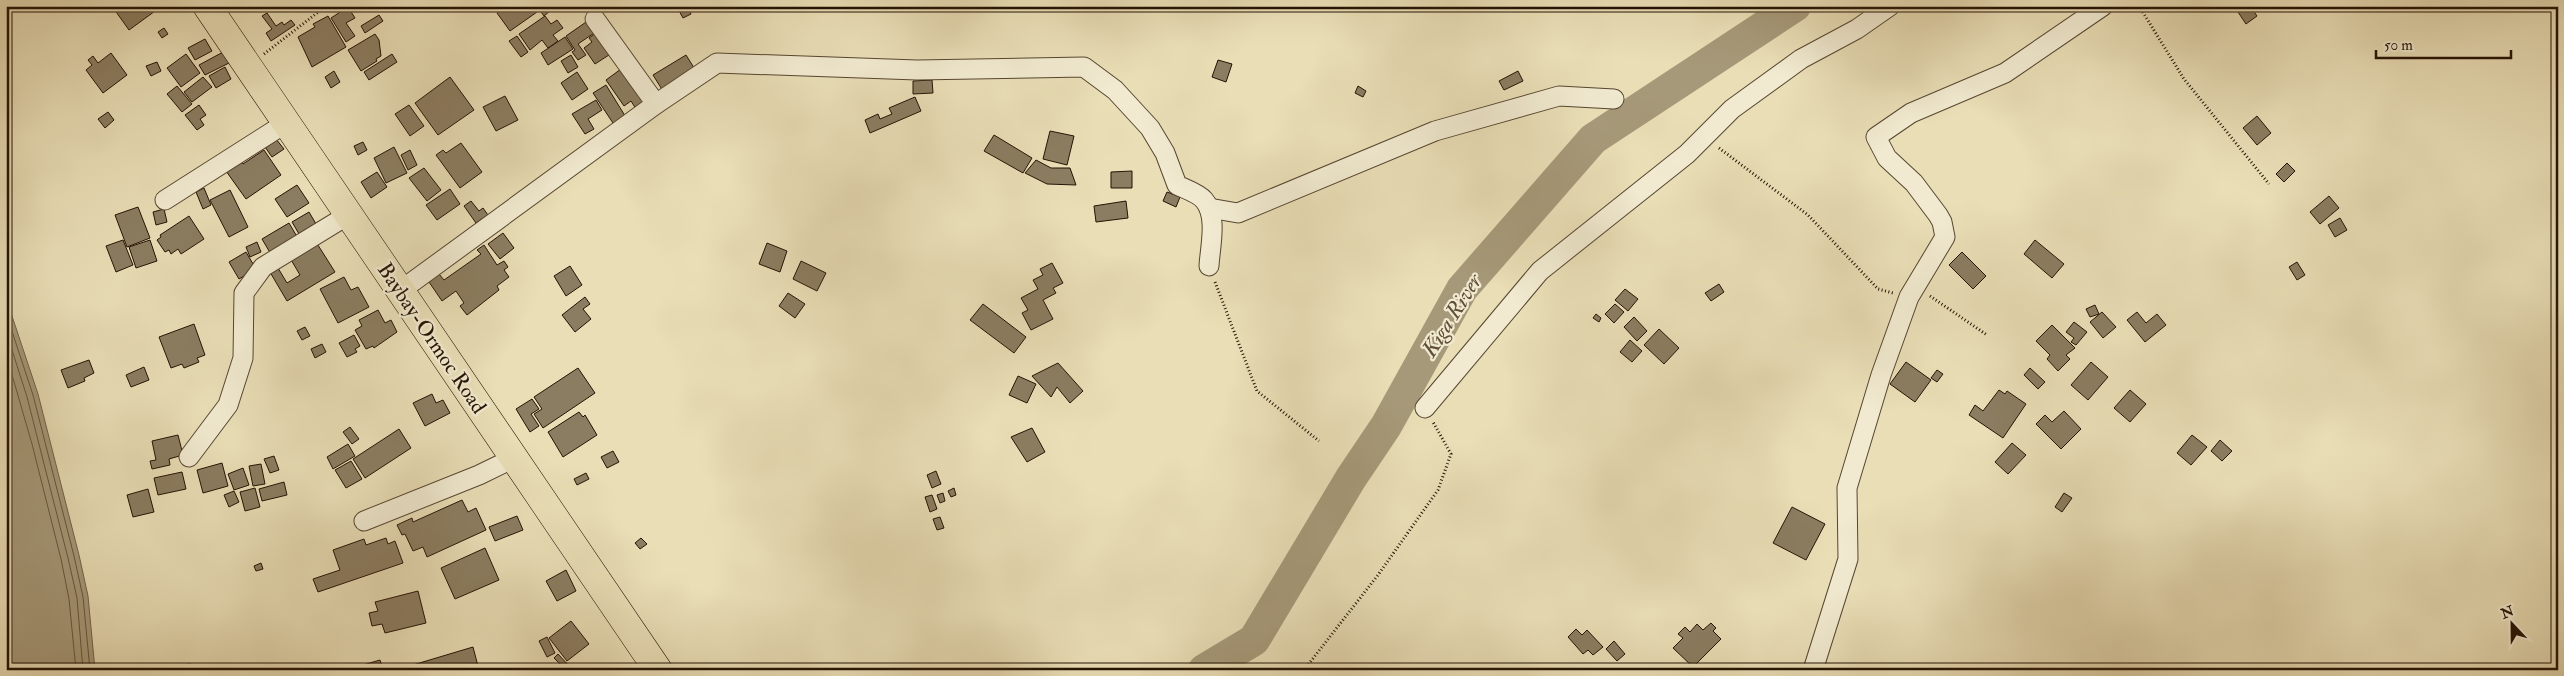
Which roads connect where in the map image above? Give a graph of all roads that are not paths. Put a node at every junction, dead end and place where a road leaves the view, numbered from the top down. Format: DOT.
graph roads {
  1 [pos="207,6"];
  2 [pos="1890,6"];
  3 [pos="2103,6"];
  4 [pos="595,19"];
  5 [pos="1614,99"];
  6 [pos="656,104"];
  7 [pos="286,122"];
  8 [pos="165,200"];
  9 [pos="1209,208"];
  10 [pos="348,215"];
  11 [pos="1209,266"];
  12 [pos="400,291"];
  13 [pos="1425,408"];
  14 [pos="189,457"];
  15 [pos="514,458"];
  16 [pos="364,522"];
  17 [pos="652,668"];
  18 [pos="1813,670"];
  1 -- 7 [label="highway, Baybay-Ormoc Road"];
  2 -- 13 [label="street"];
  3 -- 18 [label="street"];
  4 -- 6 [label="street"];
  5 -- 9 [label="street"];
  6 -- 9 [label="street"];
  6 -- 12 [label="street"];
  7 -- 8 [label="street"];
  7 -- 10 [label="highway, Baybay-Ormoc Road"];
  9 -- 11 [label="street"];
  10 -- 12 [label="highway, Baybay-Ormoc Road"];
  10 -- 14 [label="street"];
  12 -- 15 [label="highway, Baybay-Ormoc Road"];
  15 -- 16 [label="street"];
  15 -- 17 [label="highway, Baybay-Ormoc Road"];
}
